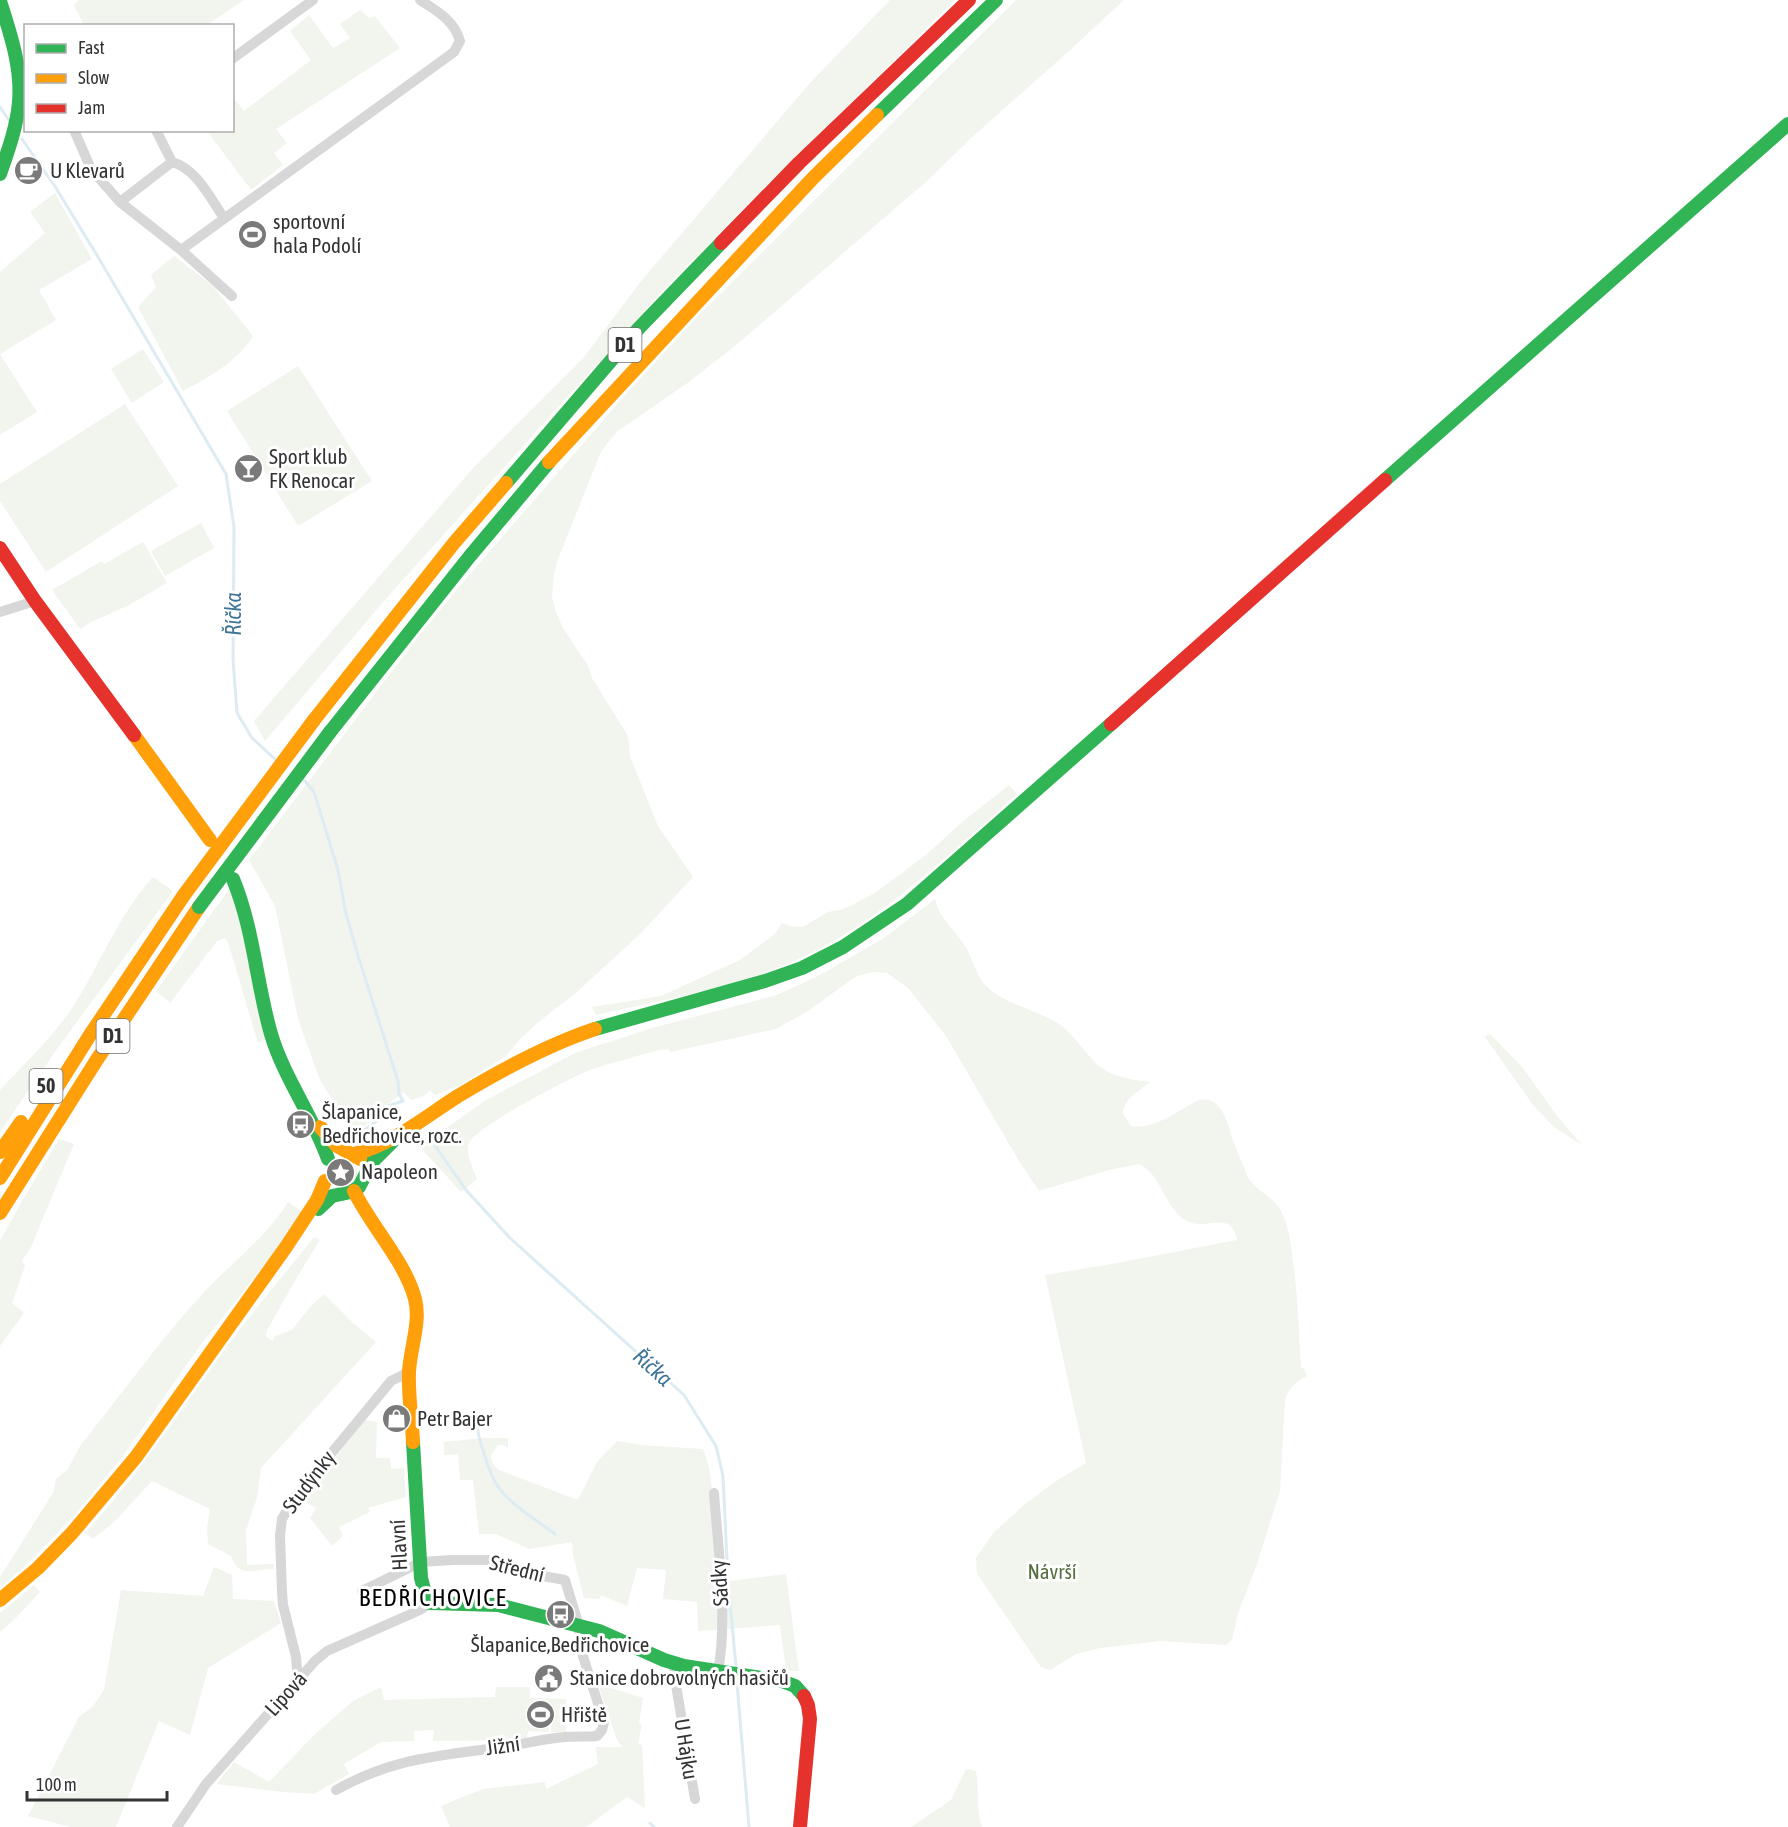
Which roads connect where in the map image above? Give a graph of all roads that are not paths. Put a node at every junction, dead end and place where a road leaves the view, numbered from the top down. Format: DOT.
graph roads {
  1 [pos="313,0"];
  2 [pos="420,0"];
  3 [pos="969,0"];
  4 [pos="996,0"];
  5 [pos="0,1"];
  6 [pos="234,58"];
  7 [pos="22,101"];
  8 [pos="1788,124"];
  9 [pos="75,132"];
  10 [pos="157,132"];
  11 [pos="172,162"];
  12 [pos="0,174"];
  13 [pos="120,202"];
  14 [pos="224,218"];
  15 [pos="181,250"];
  16 [pos="232,296"];
  17 [pos="0,548"];
  18 [pos="35,601"];
  19 [pos="0,612"];
  20 [pos="210,840"];
  21 [pos="233,879"];
  22 [pos="146,951"];
  23 [pos="310,1116"];
  24 [pos="401,1134"];
  25 [pos="0,1152"];
  26 [pos="350,1153"];
  27 [pos="328,1159"];
  28 [pos="28,1167"];
  29 [pos="365,1172"];
  30 [pos="0,1178"];
  31 [pos="325,1181"];
  32 [pos="354,1191"];
  33 [pos="339,1193"];
  34 [pos="0,1213"];
  35 [pos="0,1227"];
  36 [pos="295,1235"];
  37 [pos="409,1372"];
  38 [pos="714,1493"];
  39 [pos="421,1562"];
  40 [pos="362,1591"];
  41 [pos="0,1600"];
  42 [pos="430,1603"];
  43 [pos="579,1626"];
  44 [pos="296,1657"];
  45 [pos="315,1661"];
  46 [pos="676,1664"];
  47 [pos="718,1672"];
  48 [pos="298,1681"];
  49 [pos="336,1790"];
  50 [pos="695,1799"];
  51 [pos="177,1827"];
  52 [pos="800,1827"];
  1 -- 6 [label="street"];
  2 -- 14 [label="street"];
  3 -- 22 [label="main road, D1, bridge"];
  4 -- 28 [label="main road, D1, bridge"];
  5 -- 7 [label="main road"];
  7 -- 12 [label="main road"];
  8 -- 24 [label="main road"];
  9 -- 13 [label="street"];
  10 -- 11 [label="street"];
  11 -- 13 [label="street"];
  11 -- 14 [label="street"];
  13 -- 15 [label="street"];
  14 -- 15 [label="street"];
  15 -- 16 [label="street"];
  17 -- 18 [label="main road"];
  18 -- 19 [label="street"];
  18 -- 20 [label="main road"];
  21 -- 23 [label="main road"];
  22 -- 25 [label="main road, 50"];
  22 -- 30 [label="main road, D1"];
  23 -- 26 [label="main road"];
  23 -- 27 [label="main road"];
  24 -- 26 [label="main road"];
  24 -- 29 [label="main road"];
  26 -- 27 [label="main road"];
  26 -- 29 [label="main road"];
  27 -- 31 [label="main road"];
  28 -- 34 [label="main road, D1"];
  28 -- 35 [label="main road"];
  29 -- 32 [label="main road"];
  31 -- 33 [label="main road"];
  31 -- 36 [label="main road"];
  32 -- 33 [label="main road"];
  32 -- 37 [label="main road, Hlavní"];
  33 -- 36 [label="main road"];
  36 -- 41 [label="main road"];
  37 -- 39 [label="main road, Hlavní"];
  37 -- 44 [label="street, Studýnky"];
  38 -- 47 [label="street, Sádky"];
  39 -- 40 [label="street"];
  39 -- 42 [label="main road, Hlavní"];
  39 -- 43 [label="street, Střední"];
  42 -- 43 [label="main road"];
  42 -- 45 [label="street, Lipová"];
  43 -- 46 [label="main road"];
  43 -- 49 [label="street, Jižní"];
  44 -- 45 [label="street"];
  44 -- 48 [label="street, Studýnky"];
  45 -- 48 [label="street, Lipová"];
  46 -- 47 [label="main road"];
  46 -- 50 [label="street, U Hájku"];
  47 -- 52 [label="main road"];
  48 -- 51 [label="street, Lipová"];
}
